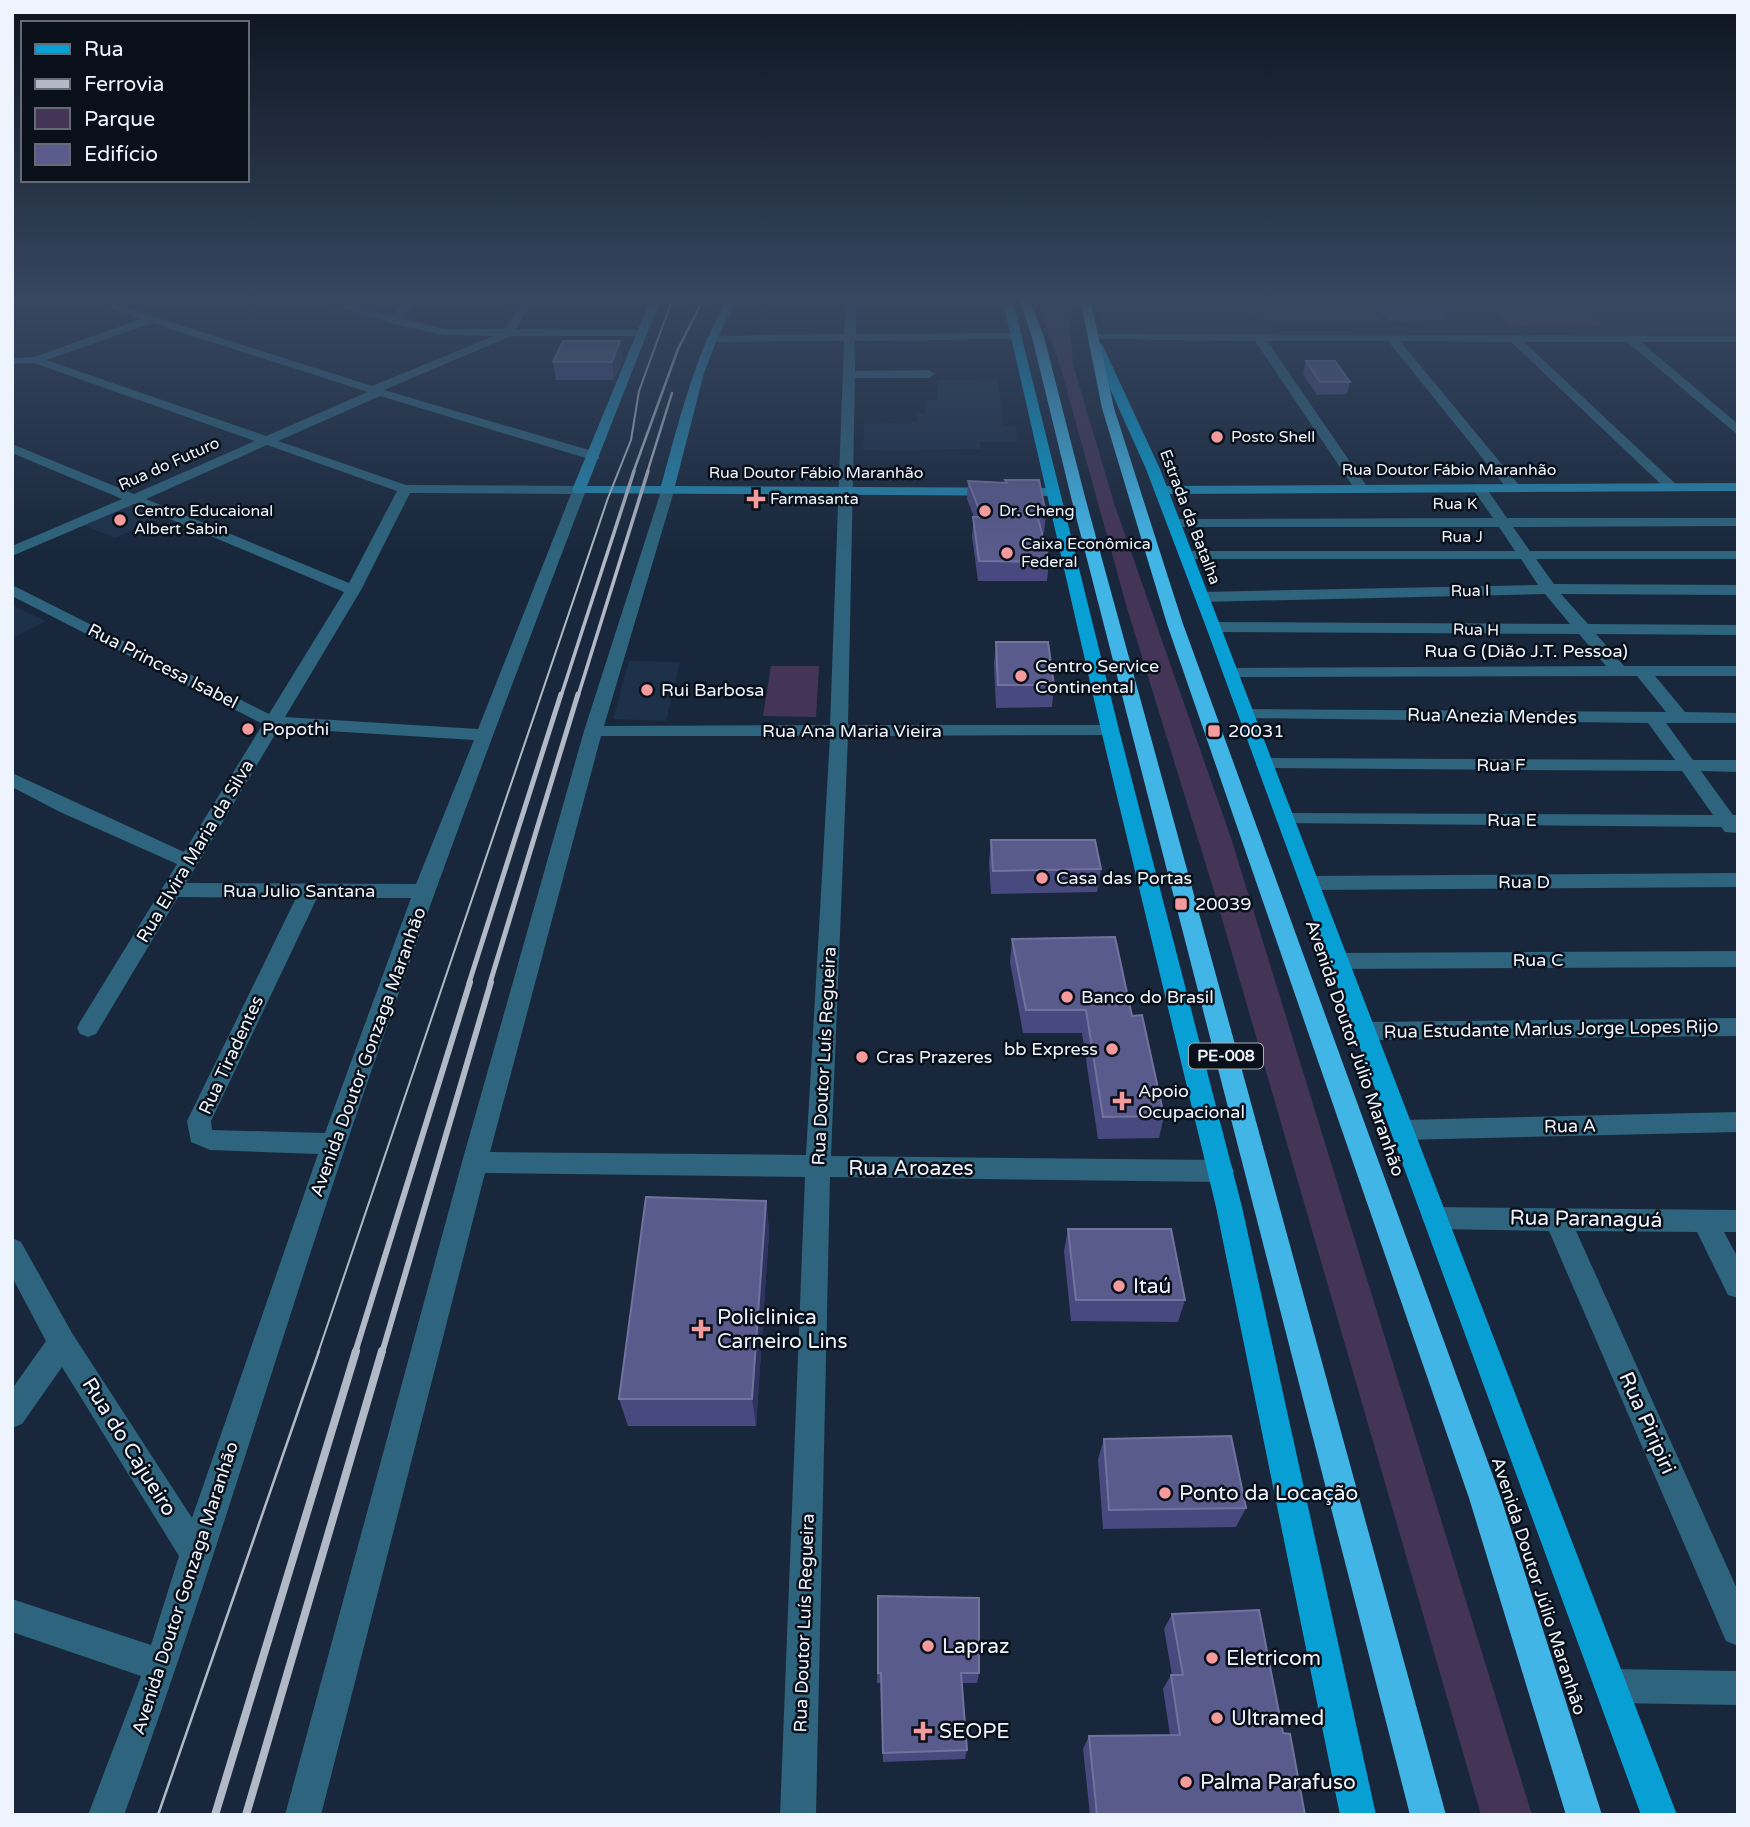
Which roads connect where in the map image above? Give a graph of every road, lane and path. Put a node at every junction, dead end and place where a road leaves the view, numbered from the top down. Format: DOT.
graph roads {
  1 [pos="101,383"];
  2 [pos="352,383"];
  3 [pos="393,383"];
  4 [pos="622,383"];
  5 [pos="695,383"];
  6 [pos="847,383"];
  7 [pos="1029,383"];
  8 [pos="1050,383"];
  9 [pos="1103,383"];
  10 [pos="1115,383"];
  11 [pos="1290,383"];
  12 [pos="1428,383"];
  13 [pos="1562,383"];
  14 [pos="1682,383"];
  15 [pos="376,391"];
  16 [pos="1738,431"];
  17 [pos="265,441"];
  18 [pos="12,448"];
  19 [pos="594,456"];
  20 [pos="1672,487"];
  21 [pos="1738,487"];
  22 [pos="1361,488"];
  23 [pos="1479,488"];
  24 [pos="1514,488"];
  25 [pos="405,489"];
  26 [pos="845,490"];
  27 [pos="1160,490"];
  28 [pos="579,491"];
  29 [pos="667,491"];
  30 [pos="1053,492"];
  31 [pos="135,498"];
  32 [pos="1502,521"];
  33 [pos="1738,522"];
  34 [pos="1173,523"];
  35 [pos="12,552"];
  36 [pos="1186,555"];
  37 [pos="1526,555"];
  38 [pos="1738,555"];
  39 [pos="1549,589"];
  40 [pos="12,590"];
  41 [pos="354,590"];
  42 [pos="1738,590"];
  43 [pos="1202,597"];
  44 [pos="1214,627"];
  45 [pos="1738,630"];
  46 [pos="1586,631"];
  47 [pos="1618,670"];
  48 [pos="1641,670"];
  49 [pos="1738,671"];
  50 [pos="1231,673"];
  51 [pos="1247,714"];
  52 [pos="1654,718"];
  53 [pos="1680,718"];
  54 [pos="1738,718"];
  55 [pos="272,722"];
  56 [pos="1110,730"];
  57 [pos="593,731"];
  58 [pos="839,731"];
  59 [pos="485,735"];
  60 [pos="1265,764"];
  61 [pos="1688,766"];
  62 [pos="1738,766"];
  63 [pos="12,779"];
  64 [pos="1286,819"];
  65 [pos="1734,826"];
  66 [pos="189,862"];
  67 [pos="1738,880"];
  68 [pos="1310,883"];
  69 [pos="173,890"];
  70 [pos="425,891"];
  71 [pos="309,892"];
  72 [pos="1738,959"];
  73 [pos="1339,961"];
  74 [pos="1738,1027"];
  75 [pos="88,1028"];
  76 [pos="1365,1031"];
  77 [pos="1738,1122"];
  78 [pos="1402,1130"];
  79 [pos="334,1144"];
  80 [pos="475,1162"];
  81 [pos="818,1168"];
  82 [pos="1221,1171"];
  83 [pos="1434,1218"];
  84 [pos="1556,1218"];
  85 [pos="1704,1220"];
  86 [pos="1738,1221"];
  87 [pos="12,1250"];
  88 [pos="1738,1286"];
  89 [pos="62,1342"];
  90 [pos="12,1413"];
  91 [pos="196,1553"];
  92 [pos="12,1615"];
  93 [pos="1738,1629"];
  94 [pos="162,1666"];
  95 [pos="1611,1686"];
  96 [pos="1738,1688"];
  97 [pos="106,1815"];
  98 [pos="303,1815"];
  99 [pos="799,1815"];
  100 [pos="1358,1815"];
  101 [pos="1427,1815"];
  102 [pos="1584,1815"];
  103 [pos="1659,1815"];
  1 -- 17 [label="street"];
  2 -- 15 [label="street"];
  3 -- 15 [label="street, Rua do Futuro"];
  4 -- 19 [label="street, Avenida Doutor Gonzaga Maranhão"];
  5 -- 29 [label="street"];
  6 -- 26 [label="street, Rua Doutor Luís Regueira"];
  7 -- 30 [label="main road"];
  8 -- 101 [label="highway, PE-008"];
  9 -- 102 [label="highway, Avenida Doutor Júlio Maranhão"];
  10 -- 27 [label="main road, Estrada da Batalha"];
  11 -- 22 [label="street"];
  12 -- 24 [label="street"];
  13 -- 20 [label="street"];
  14 -- 16 [label="street"];
  15 -- 17 [label="street, Rua do Futuro"];
  15 -- 19 [label="street"];
  17 -- 25 [label="street"];
  17 -- 31 [label="street, Rua do Futuro"];
  18 -- 31 [label="street"];
  19 -- 28 [label="street, Avenida Doutor Gonzaga Maranhão"];
  20 -- 21 [label="street, Rua Doutor Fábio Maranhão"];
  20 -- 24 [label="street, Rua Doutor Fábio Maranhão"];
  22 -- 23 [label="street, Rua Doutor Fábio Maranhão"];
  22 -- 27 [label="street, Rua Doutor Fábio Maranhão"];
  23 -- 24 [label="street, Rua Doutor Fábio Maranhão"];
  23 -- 32 [label="street"];
  25 -- 28 [label="street"];
  25 -- 41 [label="street, Rua Elvira Maria da Silva"];
  26 -- 29 [label="street, Rua Doutor Fábio Maranhão"];
  26 -- 30 [label="street, Rua Doutor Fábio Maranhão"];
  26 -- 58 [label="street, Rua Doutor Luís Regueira"];
  27 -- 34 [label="main road, Estrada da Batalha"];
  28 -- 29 [label="street, Rua Doutor Fábio Maranhão"];
  28 -- 59 [label="street, Avenida Doutor Gonzaga Maranhão"];
  29 -- 57 [label="street"];
  30 -- 56 [label="main road"];
  31 -- 35 [label="street, Rua do Futuro"];
  31 -- 41 [label="street"];
  32 -- 33 [label="street, Rua K"];
  32 -- 34 [label="street, Rua K"];
  32 -- 37 [label="street"];
  34 -- 36 [label="main road, Estrada da Batalha"];
  36 -- 37 [label="street, Rua J"];
  36 -- 43 [label="main road, Estrada da Batalha"];
  37 -- 38 [label="street, Rua J"];
  37 -- 39 [label="street"];
  39 -- 42 [label="street, Rua I"];
  39 -- 43 [label="street, Rua I"];
  39 -- 46 [label="street"];
  40 -- 55 [label="street, Rua Princesa Isabel"];
  41 -- 55 [label="street, Rua Elvira Maria da Silva"];
  43 -- 44 [label="main road, Estrada da Batalha"];
  44 -- 46 [label="street, Rua H"];
  44 -- 50 [label="main road, Avenida Doutor Júlio Maranhão"];
  45 -- 46 [label="street, Rua H"];
  46 -- 47 [label="street"];
  47 -- 48 [label="street, Rua G (Dião J.T. Pessoa)"];
  47 -- 50 [label="street, Rua G (Dião J.T. Pessoa)"];
  48 -- 49 [label="street, Rua G (Dião J.T. Pessoa)"];
  48 -- 53 [label="street"];
  50 -- 51 [label="main road, Avenida Doutor Júlio Maranhão"];
  51 -- 52 [label="street, Rua Anezia Mendes"];
  51 -- 60 [label="main road, Avenida Doutor Júlio Maranhão"];
  52 -- 53 [label="street, Rua Anezia Mendes"];
  52 -- 61 [label="street"];
  53 -- 54 [label="street, Rua Anezia Mendes"];
  55 -- 59 [label="street, Rua Princesa Isabel"];
  55 -- 66 [label="street, Rua Elvira Maria da Silva"];
  56 -- 58 [label="street, Rua Ana Maria Vieira"];
  56 -- 82 [label="main road"];
  57 -- 58 [label="street, Rua Ana Maria Vieira"];
  57 -- 80 [label="street"];
  58 -- 81 [label="street, Rua Doutor Luís Regueira"];
  59 -- 70 [label="street, Avenida Doutor Gonzaga Maranhão"];
  60 -- 61 [label="street, Rua F"];
  60 -- 64 [label="main road, Avenida Doutor Júlio Maranhão"];
  61 -- 62 [label="street, Rua F"];
  61 -- 65 [label="street"];
  63 -- 66 [label="street"];
  64 -- 65 [label="street, Rua E"];
  64 -- 68 [label="main road, Avenida Doutor Júlio Maranhão"];
  66 -- 69 [label="street, Rua Elvira Maria da Silva"];
  67 -- 68 [label="street, Rua D"];
  68 -- 73 [label="main road, Avenida Doutor Júlio Maranhão"];
  69 -- 71 [label="street, Rua Julio Santana"];
  69 -- 75 [label="street, Rua Elvira Maria da Silva"];
  70 -- 71 [label="street, Rua Julio Santana"];
  70 -- 79 [label="street, Avenida Doutor Gonzaga Maranhão"];
  71 -- 79 [label="street, Rua Tiradentes"];
  72 -- 73 [label="street, Rua C"];
  73 -- 76 [label="main road, Avenida Doutor Júlio Maranhão"];
  74 -- 76 [label="street, Rua Estudante Marlus Jorge Lopes Rijo"];
  76 -- 78 [label="main road, Avenida Doutor Júlio Maranhão"];
  77 -- 78 [label="street, Rua A"];
  78 -- 83 [label="main road, Avenida Doutor Júlio Maranhão"];
  79 -- 91 [label="street, Avenida Doutor Gonzaga Maranhão"];
  80 -- 81 [label="street, Rua Aroazes"];
  80 -- 98 [label="street"];
  81 -- 82 [label="street, Rua Aroazes"];
  81 -- 99 [label="street, Rua Doutor Luís Regueira"];
  82 -- 100 [label="main road"];
  83 -- 84 [label="street, Rua Paranaguá"];
  83 -- 95 [label="main road, Avenida Doutor Júlio Maranhão"];
  84 -- 85 [label="street, Rua Paranaguá"];
  84 -- 93 [label="street, Rua Piripiri"];
  85 -- 86 [label="street, Rua Paranaguá"];
  85 -- 88 [label="street"];
  87 -- 89 [label="street, Rua do Cajueiro"];
  89 -- 90 [label="street"];
  89 -- 91 [label="street, Rua do Cajueiro"];
  91 -- 94 [label="street, Avenida Doutor Gonzaga Maranhão"];
  92 -- 94 [label="street"];
  94 -- 97 [label="street, Avenida Doutor Gonzaga Maranhão"];
  95 -- 96 [label="street"];
  95 -- 103 [label="main road, Avenida Doutor Júlio Maranhão"];
}
